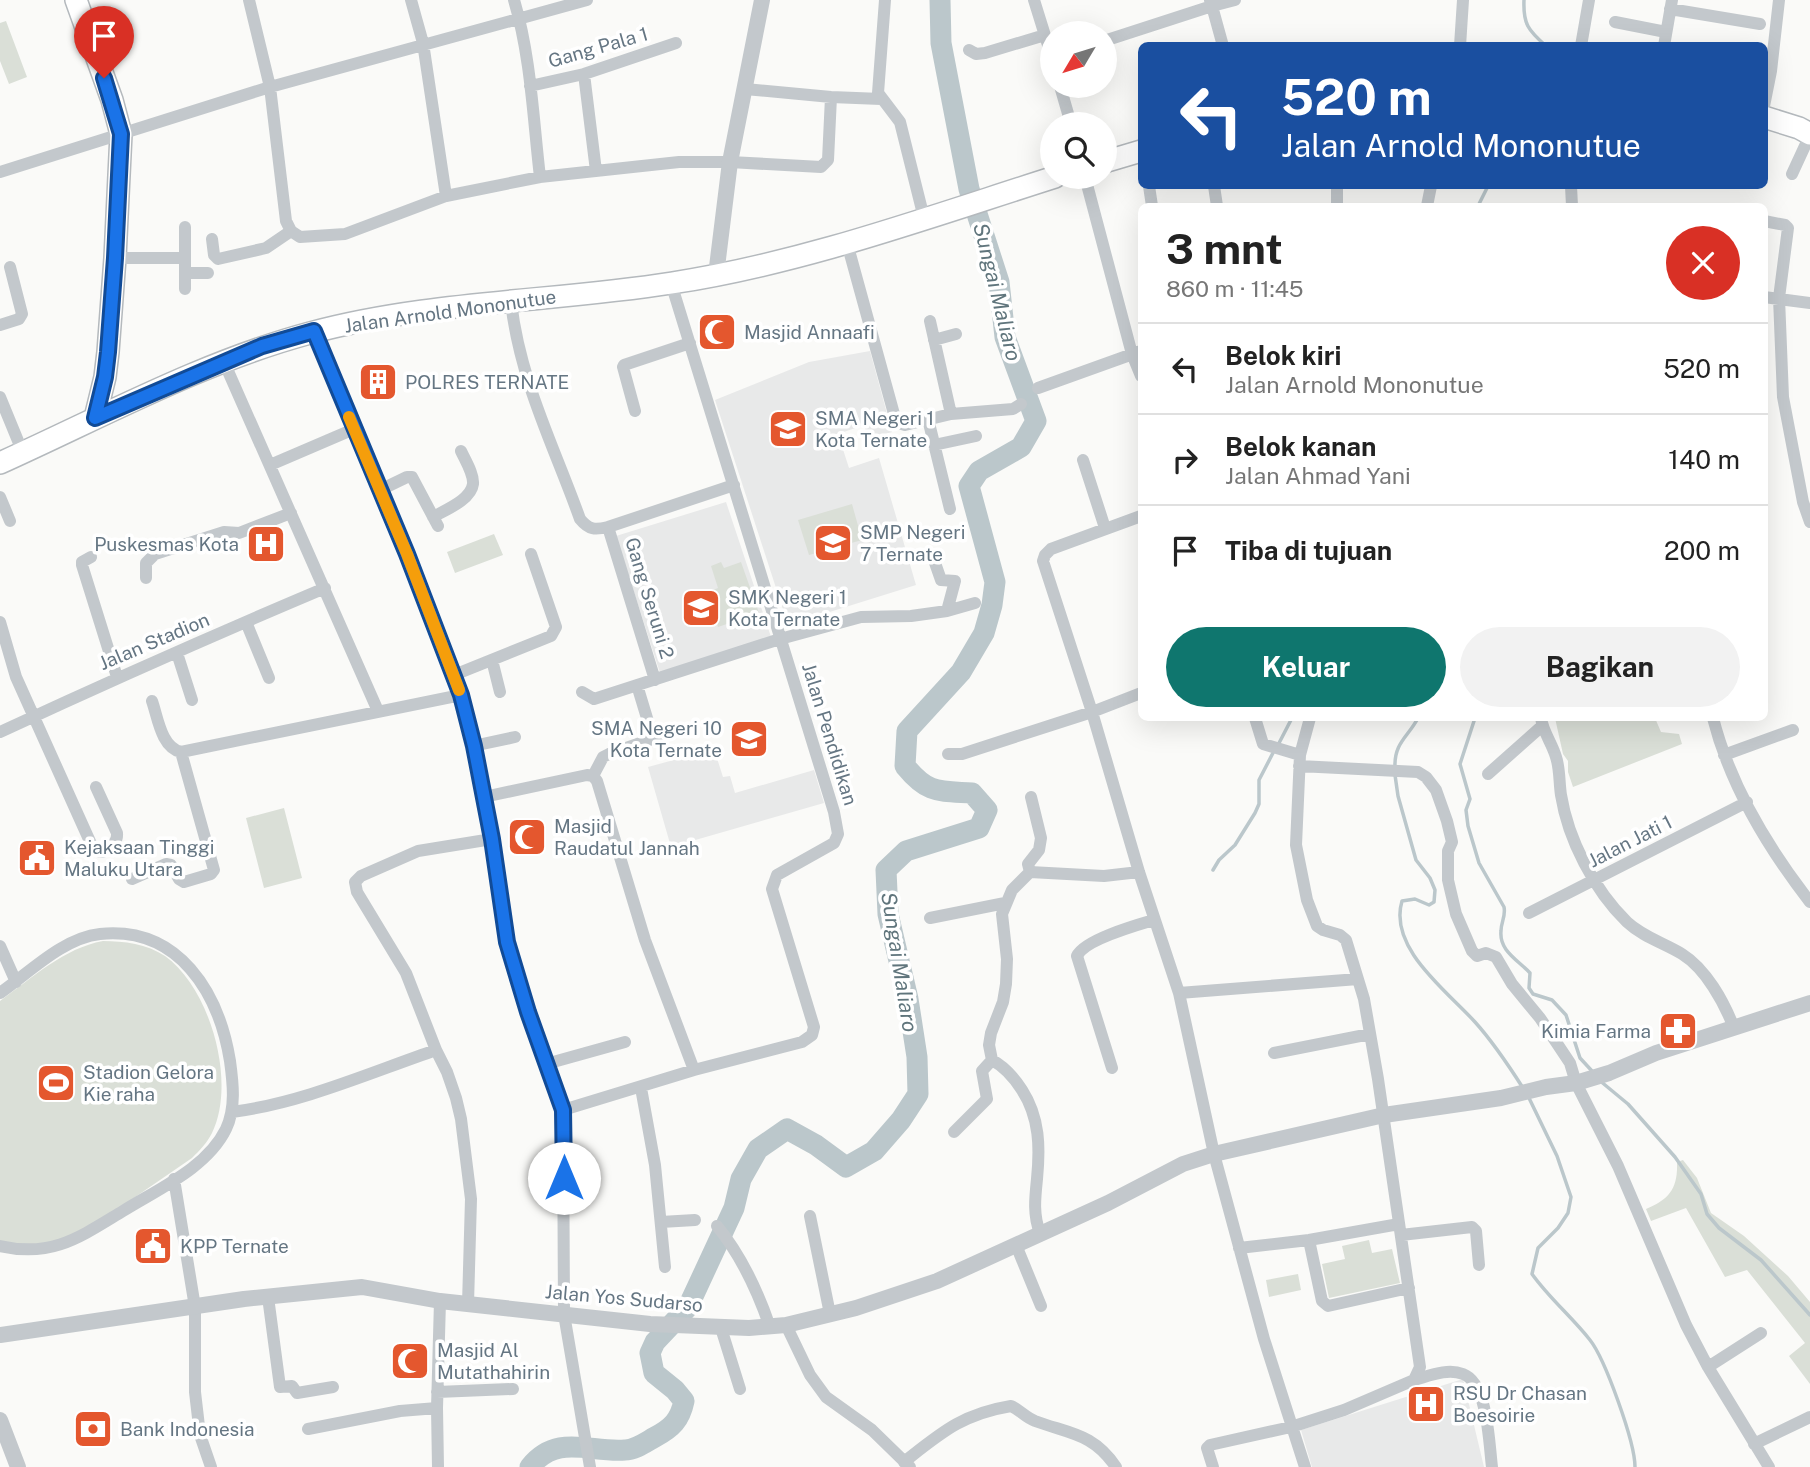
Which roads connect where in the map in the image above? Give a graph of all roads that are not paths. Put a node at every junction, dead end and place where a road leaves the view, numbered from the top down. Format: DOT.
graph roads {
  1 [pos="76,0"];
  2 [pos="249,0"];
  3 [pos="411,0"];
  4 [pos="514,0"];
  5 [pos="587,0"];
  6 [pos="762,0"];
  7 [pos="885,0"];
  8 [pos="1034,0"];
  9 [pos="1235,0"];
  10 [pos="1464,0"];
  11 [pos="1589,0"];
  12 [pos="1779,0"];
  13 [pos="1211,3"];
  14 [pos="1671,4"];
  15 [pos="519,19"];
  16 [pos="1041,21"];
  17 [pos="1615,22"];
  18 [pos="1760,24"];
  19 [pos="1040,36"];
  20 [pos="1117,36"];
  21 [pos="1665,39"];
  22 [pos="1222,42"];
  23 [pos="1460,42"];
  24 [pos="1582,42"];
  25 [pos="423,43"];
  26 [pos="676,43"];
  27 [pos="969,50"];
  28 [pos="584,74"];
  29 [pos="530,86"];
  30 [pos="1768,86"];
  31 [pos="270,87"];
  32 [pos="745,89"];
  33 [pos="831,97"];
  34 [pos="881,99"];
  35 [pos="1768,118"];
  36 [pos="121,134"];
  37 [pos="1810,134"];
  38 [pos="1138,152"];
  39 [pos="1117,158"];
  40 [pos="730,162"];
  41 [pos="596,171"];
  42 [pos="0,172"];
  43 [pos="1792,174"];
  44 [pos="540,177"];
  45 [pos="1040,182"];
  46 [pos="1089,189"];
  47 [pos="446,196"];
  48 [pos="925,218"];
  49 [pos="1768,222"];
  50 [pos="185,227"];
  51 [pos="291,231"];
  52 [pos="212,239"];
  53 [pos="847,243"];
  54 [pos="115,258"];
  55 [pos="185,258"];
  56 [pos="10,267"];
  57 [pos="185,273"];
  58 [pos="208,273"];
  59 [pos="716,275"];
  60 [pos="671,283"];
  61 [pos="184,289"];
  62 [pos="1768,297"];
  63 [pos="1779,298"];
  64 [pos="511,302"];
  65 [pos="1810,303"];
  66 [pos="930,321"];
  67 [pos="0,325"];
  68 [pos="314,331"];
  69 [pos="956,334"];
  70 [pos="934,340"];
  71 [pos="690,343"];
  72 [pos="1137,352"];
  73 [pos="224,362"];
  74 [pos="105,377"];
  75 [pos="1038,388"];
  76 [pos="0,397"];
  77 [pos="132,400"];
  78 [pos="1021,404"];
  79 [pos="635,411"];
  80 [pos="951,415"];
  81 [pos="95,418"];
  82 [pos="928,419"];
  83 [pos="355,429"];
  84 [pos="976,436"];
  85 [pos="934,445"];
  86 [pos="461,451"];
  87 [pos="23,453"];
  88 [pos="1083,460"];
  89 [pos="0,463"];
  90 [pos="270,465"];
  91 [pos="734,485"];
  92 [pos="380,490"];
  93 [pos="0,497"];
  94 [pos="1807,502"];
  95 [pos="950,509"];
  96 [pos="291,513"];
  97 [pos="1138,517"];
  98 [pos="10,521"];
  99 [pos="1810,522"];
  100 [pos="608,527"];
  101 [pos="1105,528"];
  102 [pos="531,554"];
  103 [pos="91,557"];
  104 [pos="934,559"];
  105 [pos="146,578"];
  106 [pos="325,587"];
  107 [pos="975,603"];
  108 [pos="947,611"];
  109 [pos="0,622"];
  110 [pos="246,622"];
  111 [pos="780,639"];
  112 [pos="3,640"];
  113 [pos="177,653"];
  114 [pos="492,660"];
  115 [pos="454,675"];
  116 [pos="117,677"];
  117 [pos="269,678"];
  118 [pos="655,680"];
  119 [pos="637,685"];
  120 [pos="500,692"];
  121 [pos="582,692"];
  122 [pos="461,695"];
  123 [pos="1138,695"];
  124 [pos="192,700"];
  125 [pos="152,701"];
  126 [pos="378,711"];
  127 [pos="1092,712"];
  128 [pos="33,717"];
  129 [pos="1256,721"];
  130 [pos="1309,721"];
  131 [pos="1714,721"];
  132 [pos="1541,722"];
  133 [pos="678,730"];
  134 [pos="1793,730"];
  135 [pos="0,732"];
  136 [pos="515,737"];
  137 [pos="653,738"];
  138 [pos="474,746"];
  139 [pos="181,752"];
  140 [pos="948,754"];
  141 [pos="1724,755"];
  142 [pos="1299,761"];
  143 [pos="1488,774"];
  144 [pos="593,776"];
  145 [pos="96,788"];
  146 [pos="484,797"];
  147 [pos="1031,797"];
  148 [pos="1747,802"];
  149 [pos="492,839"];
  150 [pos="1030,872"];
  151 [pos="1139,872"];
  152 [pos="132,879"];
  153 [pos="1595,881"];
  154 [pos="1810,902"];
  155 [pos="1006,903"];
  156 [pos="1529,913"];
  157 [pos="930,918"];
  158 [pos="1154,920"];
  159 [pos="0,946"];
  160 [pos="1358,979"];
  161 [pos="16,982"];
  162 [pos="0,992"];
  163 [pos="1179,993"];
  164 [pos="1810,1003"];
  165 [pos="1734,1028"];
  166 [pos="1370,1034"];
  167 [pos="625,1042"];
  168 [pos="436,1050"];
  169 [pos="1273,1053"];
  170 [pos="992,1060"];
  171 [pos="546,1064"];
  172 [pos="1112,1068"];
  173 [pos="694,1070"];
  174 [pos="1582,1081"];
  175 [pos="641,1088"];
  176 [pos="563,1110"];
  177 [pos="232,1112"];
  178 [pos="1384,1115"];
  179 [pos="954,1132"];
  180 [pos="1214,1154"];
  181 [pos="174,1179"];
  182 [pos="810,1216"];
  183 [pos="695,1220"];
  184 [pos="661,1222"];
  185 [pos="717,1226"];
  186 [pos="1400,1230"];
  187 [pos="1040,1233"];
  188 [pos="1309,1240"];
  189 [pos="1016,1245"];
  190 [pos="0,1246"];
  191 [pos="1239,1248"];
  192 [pos="1479,1265"];
  193 [pos="664,1267"];
  194 [pos="1409,1287"];
  195 [pos="268,1297"];
  196 [pos="440,1301"];
  197 [pos="468,1304"];
  198 [pos="1041,1306"];
  199 [pos="195,1307"];
  200 [pos="564,1314"];
  201 [pos="830,1314"];
  202 [pos="778,1326"];
  203 [pos="722,1328"];
  204 [pos="1761,1333"];
  205 [pos="0,1335"];
  206 [pos="1708,1367"];
  207 [pos="1413,1380"];
  208 [pos="336,1384"];
  209 [pos="513,1389"];
  210 [pos="740,1389"];
  211 [pos="438,1392"];
  212 [pos="437,1408"];
  213 [pos="1810,1417"];
  214 [pos="0,1420"];
  215 [pos="1292,1427"];
  216 [pos="308,1429"];
  217 [pos="1754,1444"];
  218 [pos="907,1464"];
  219 [pos="18,1467"];
  220 [pos="211,1467"];
  221 [pos="438,1467"];
  222 [pos="590,1467"];
  223 [pos="1116,1467"];
  224 [pos="1213,1467"];
  225 [pos="1305,1467"];
  226 [pos="1492,1467"];
  227 [pos="1769,1467"];
  1 -- 36 [label="highway"];
  2 -- 31 [label="street"];
  3 -- 25 [label="street"];
  4 -- 15 [label="street"];
  5 -- 15 [label="street"];
  6 -- 32 [label="street"];
  7 -- 34 [label="street"];
  8 -- 16 [label="street"];
  9 -- 13 [label="street"];
  10 -- 23 [label="street"];
  11 -- 24 [label="street"];
  12 -- 30 [label="street"];
  13 -- 20 [label="street"];
  13 -- 22 [label="street"];
  14 -- 18 [label="street"];
  14 -- 21 [label="street"];
  15 -- 25 [label="street"];
  15 -- 29 [label="street"];
  17 -- 21 [label="street"];
  19 -- 27 [label="street"];
  25 -- 31 [label="street"];
  25 -- 47 [label="street"];
  26 -- 28 [label="street, Gang Pala 1"];
  28 -- 29 [label="street, Gang Pala 1"];
  28 -- 41 [label="street"];
  29 -- 44 [label="street"];
  31 -- 36 [label="street"];
  31 -- 51 [label="street"];
  32 -- 33 [label="street"];
  32 -- 40 [label="street"];
  33 -- 34 [label="street"];
  33 -- 40 [label="street"];
  34 -- 48 [label="street"];
  35 -- 37 [label="highway"];
  36 -- 42 [label="street"];
  36 -- 54 [label="highway"];
  37 -- 43 [label="street"];
  38 -- 39 [label="highway"];
  40 -- 41 [label="street"];
  40 -- 59 [label="street"];
  41 -- 44 [label="street"];
  44 -- 47 [label="street"];
  45 -- 48 [label="highway, Jalan Arnold Mononutue"];
  46 -- 72 [label="street"];
  47 -- 51 [label="street"];
  48 -- 53 [label="highway, Jalan Arnold Mononutue"];
  49 -- 63 [label="street"];
  50 -- 55 [label="street"];
  51 -- 52 [label="street"];
  53 -- 59 [label="highway, Jalan Arnold Mononutue"];
  53 -- 82 [label="street"];
  54 -- 55 [label="street"];
  54 -- 74 [label="highway"];
  55 -- 57 [label="street"];
  56 -- 67 [label="street"];
  57 -- 58 [label="street"];
  57 -- 61 [label="street"];
  59 -- 60 [label="highway, Jalan Arnold Mononutue"];
  60 -- 64 [label="highway, Jalan Arnold Mononutue"];
  60 -- 71 [label="street, Jalan Pendidikan"];
  62 -- 63 [label="street"];
  63 -- 65 [label="street"];
  63 -- 94 [label="street"];
  64 -- 68 [label="highway, Jalan Arnold Mononutue"];
  64 -- 100 [label="street"];
  66 -- 70 [label="street"];
  68 -- 73 [label="highway, Jalan Arnold Mononutue"];
  68 -- 83 [label="street"];
  69 -- 70 [label="street"];
  70 -- 80 [label="street"];
  71 -- 79 [label="street"];
  71 -- 91 [label="street, Jalan Pendidikan"];
  72 -- 75 [label="street"];
  73 -- 77 [label="highway, Jalan Arnold Mononutue"];
  73 -- 90 [label="street"];
  74 -- 77 [label="highway"];
  74 -- 81 [label="highway"];
  76 -- 87 [label="street"];
  77 -- 81 [label="highway, Jalan Arnold Mononutue"];
  78 -- 80 [label="street"];
  80 -- 82 [label="street"];
  81 -- 87 [label="highway, Jalan Arnold Mononutue"];
  82 -- 85 [label="street"];
  83 -- 90 [label="street"];
  83 -- 92 [label="street"];
  84 -- 85 [label="street"];
  85 -- 95 [label="street"];
  86 -- 92 [label="street"];
  87 -- 89 [label="highway, Jalan Arnold Mononutue"];
  88 -- 101 [label="street"];
  90 -- 96 [label="street"];
  91 -- 100 [label="street"];
  91 -- 111 [label="street, Jalan Pendidikan"];
  92 -- 115 [label="street"];
  93 -- 98 [label="street"];
  94 -- 99 [label="street"];
  96 -- 105 [label="street"];
  96 -- 106 [label="street"];
  97 -- 101 [label="street"];
  100 -- 118 [label="street, Gang Seruni 2"];
  101 -- 127 [label="street"];
  102 -- 114 [label="street"];
  103 -- 116 [label="street"];
  104 -- 108 [label="street"];
  106 -- 110 [label="street, Jalan Stadion"];
  106 -- 126 [label="street"];
  107 -- 108 [label="street"];
  108 -- 111 [label="street"];
  109 -- 112 [label="street"];
  110 -- 113 [label="street, Jalan Stadion"];
  110 -- 117 [label="street"];
  111 -- 118 [label="street"];
  111 -- 173 [label="street, Jalan Pendidikan"];
  112 -- 128 [label="street"];
  113 -- 116 [label="street, Jalan Stadion"];
  113 -- 124 [label="street"];
  114 -- 115 [label="street"];
  114 -- 120 [label="street"];
  115 -- 122 [label="street"];
  116 -- 128 [label="street, Jalan Stadion"];
  118 -- 119 [label="street"];
  119 -- 121 [label="street"];
  119 -- 137 [label="street"];
  122 -- 126 [label="street"];
  122 -- 138 [label="street"];
  123 -- 127 [label="street"];
  125 -- 139 [label="street"];
  126 -- 139 [label="street"];
  127 -- 140 [label="street"];
  127 -- 151 [label="street"];
  128 -- 135 [label="street, Jalan Stadion"];
  128 -- 145 [label="street"];
  129 -- 142 [label="street"];
  130 -- 142 [label="street"];
  131 -- 141 [label="street"];
  132 -- 143 [label="street"];
  132 -- 153 [label="street"];
  133 -- 137 [label="street"];
  134 -- 141 [label="street"];
  136 -- 138 [label="street"];
  137 -- 144 [label="street"];
  138 -- 146 [label="street"];
  139 -- 152 [label="street"];
  141 -- 148 [label="street"];
  142 -- 160 [label="street"];
  142 -- 174 [label="street"];
  144 -- 146 [label="street"];
  144 -- 173 [label="street"];
  146 -- 149 [label="street"];
  147 -- 150 [label="street"];
  148 -- 153 [label="street, Jalan Jati 1"];
  148 -- 154 [label="street"];
  149 -- 168 [label="street"];
  149 -- 171 [label="street"];
  150 -- 151 [label="street"];
  150 -- 155 [label="street"];
  151 -- 158 [label="street"];
  153 -- 156 [label="street, Jalan Jati 1"];
  153 -- 165 [label="street"];
  155 -- 157 [label="street"];
  155 -- 170 [label="street"];
  158 -- 163 [label="street"];
  158 -- 172 [label="street"];
  159 -- 161 [label="street"];
  160 -- 163 [label="street"];
  160 -- 166 [label="street"];
  161 -- 162 [label="street"];
  161 -- 177 [label="street"];
  163 -- 180 [label="street"];
  164 -- 165 [label="street, Jalan Yos Sudarso"];
  165 -- 174 [label="street, Jalan Yos Sudarso"];
  166 -- 169 [label="street"];
  166 -- 178 [label="street"];
  167 -- 171 [label="street"];
  168 -- 177 [label="street"];
  168 -- 197 [label="street"];
  170 -- 179 [label="street"];
  170 -- 187 [label="street"];
  171 -- 176 [label="street"];
  173 -- 175 [label="street, Jalan Pendidikan"];
  174 -- 178 [label="street, Jalan Yos Sudarso"];
  174 -- 206 [label="street"];
  175 -- 176 [label="street, Jalan Pendidikan"];
  175 -- 184 [label="street"];
  176 -- 200 [label="street"];
  177 -- 181 [label="street"];
  178 -- 180 [label="street, Jalan Yos Sudarso"];
  178 -- 186 [label="street"];
  180 -- 187 [label="street, Jalan Yos Sudarso"];
  180 -- 191 [label="street"];
  181 -- 190 [label="street"];
  181 -- 199 [label="street"];
  182 -- 201 [label="street"];
  183 -- 184 [label="street"];
  184 -- 193 [label="street"];
  185 -- 202 [label="street"];
  186 -- 188 [label="street"];
  186 -- 192 [label="street"];
  186 -- 194 [label="street"];
  187 -- 189 [label="street, Jalan Yos Sudarso"];
  188 -- 191 [label="street"];
  188 -- 194 [label="street"];
  189 -- 198 [label="street"];
  189 -- 201 [label="street, Jalan Yos Sudarso"];
  191 -- 215 [label="street"];
  194 -- 207 [label="street"];
  195 -- 196 [label="street, Jalan Yos Sudarso"];
  195 -- 199 [label="street, Jalan Yos Sudarso"];
  195 -- 208 [label="street"];
  196 -- 197 [label="street, Jalan Yos Sudarso"];
  196 -- 211 [label="street"];
  197 -- 200 [label="street, Jalan Yos Sudarso"];
  199 -- 205 [label="street, Jalan Yos Sudarso"];
  199 -- 220 [label="street"];
  200 -- 203 [label="street, Jalan Yos Sudarso"];
  200 -- 222 [label="street"];
  201 -- 202 [label="street, Jalan Yos Sudarso"];
  202 -- 203 [label="street, Jalan Yos Sudarso"];
  202 -- 218 [label="street"];
  203 -- 210 [label="street"];
  204 -- 206 [label="street"];
  206 -- 217 [label="street"];
  207 -- 215 [label="street"];
  207 -- 226 [label="street"];
  209 -- 211 [label="street"];
  211 -- 212 [label="street"];
  212 -- 216 [label="street"];
  212 -- 221 [label="street"];
  213 -- 217 [label="street"];
  214 -- 219 [label="street"];
  215 -- 224 [label="street"];
  215 -- 225 [label="street"];
  217 -- 227 [label="street"];
  218 -- 223 [label="street"];
}
